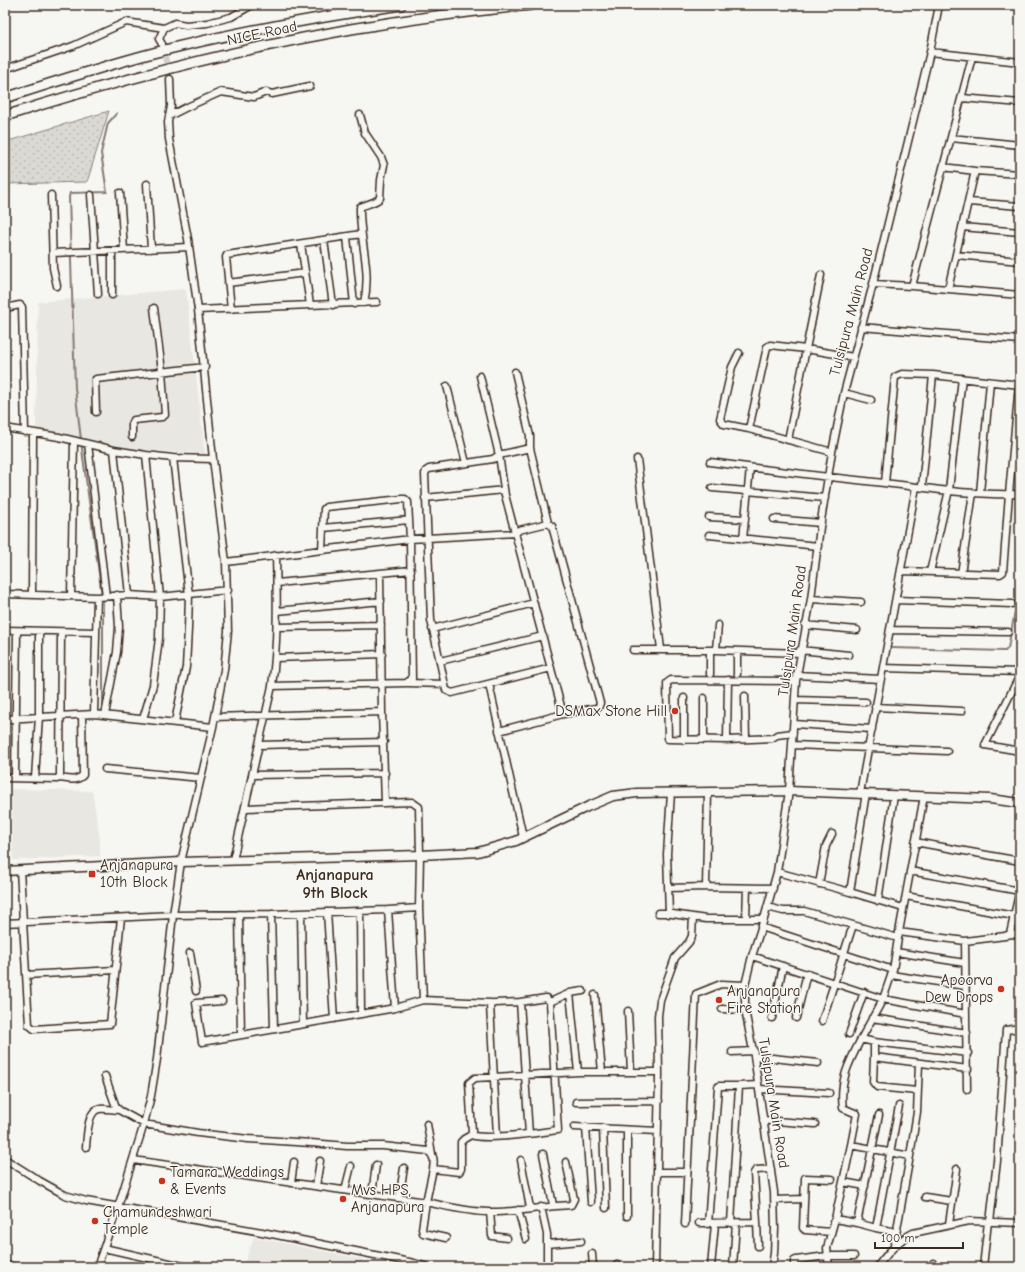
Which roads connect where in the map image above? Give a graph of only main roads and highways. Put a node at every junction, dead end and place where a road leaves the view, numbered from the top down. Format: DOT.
graph roads {
  1 [pos="401,5"];
  2 [pos="531,5"];
  3 [pos="5,98"];
  4 [pos="5,116"];
  5 [pos="1020,803"];
  6 [pos="5,871"];
  1 -- 3 [label="highway, NICE Road"];
  2 -- 4 [label="highway, NICE Road"];
  5 -- 6 [label="main road"];
}
